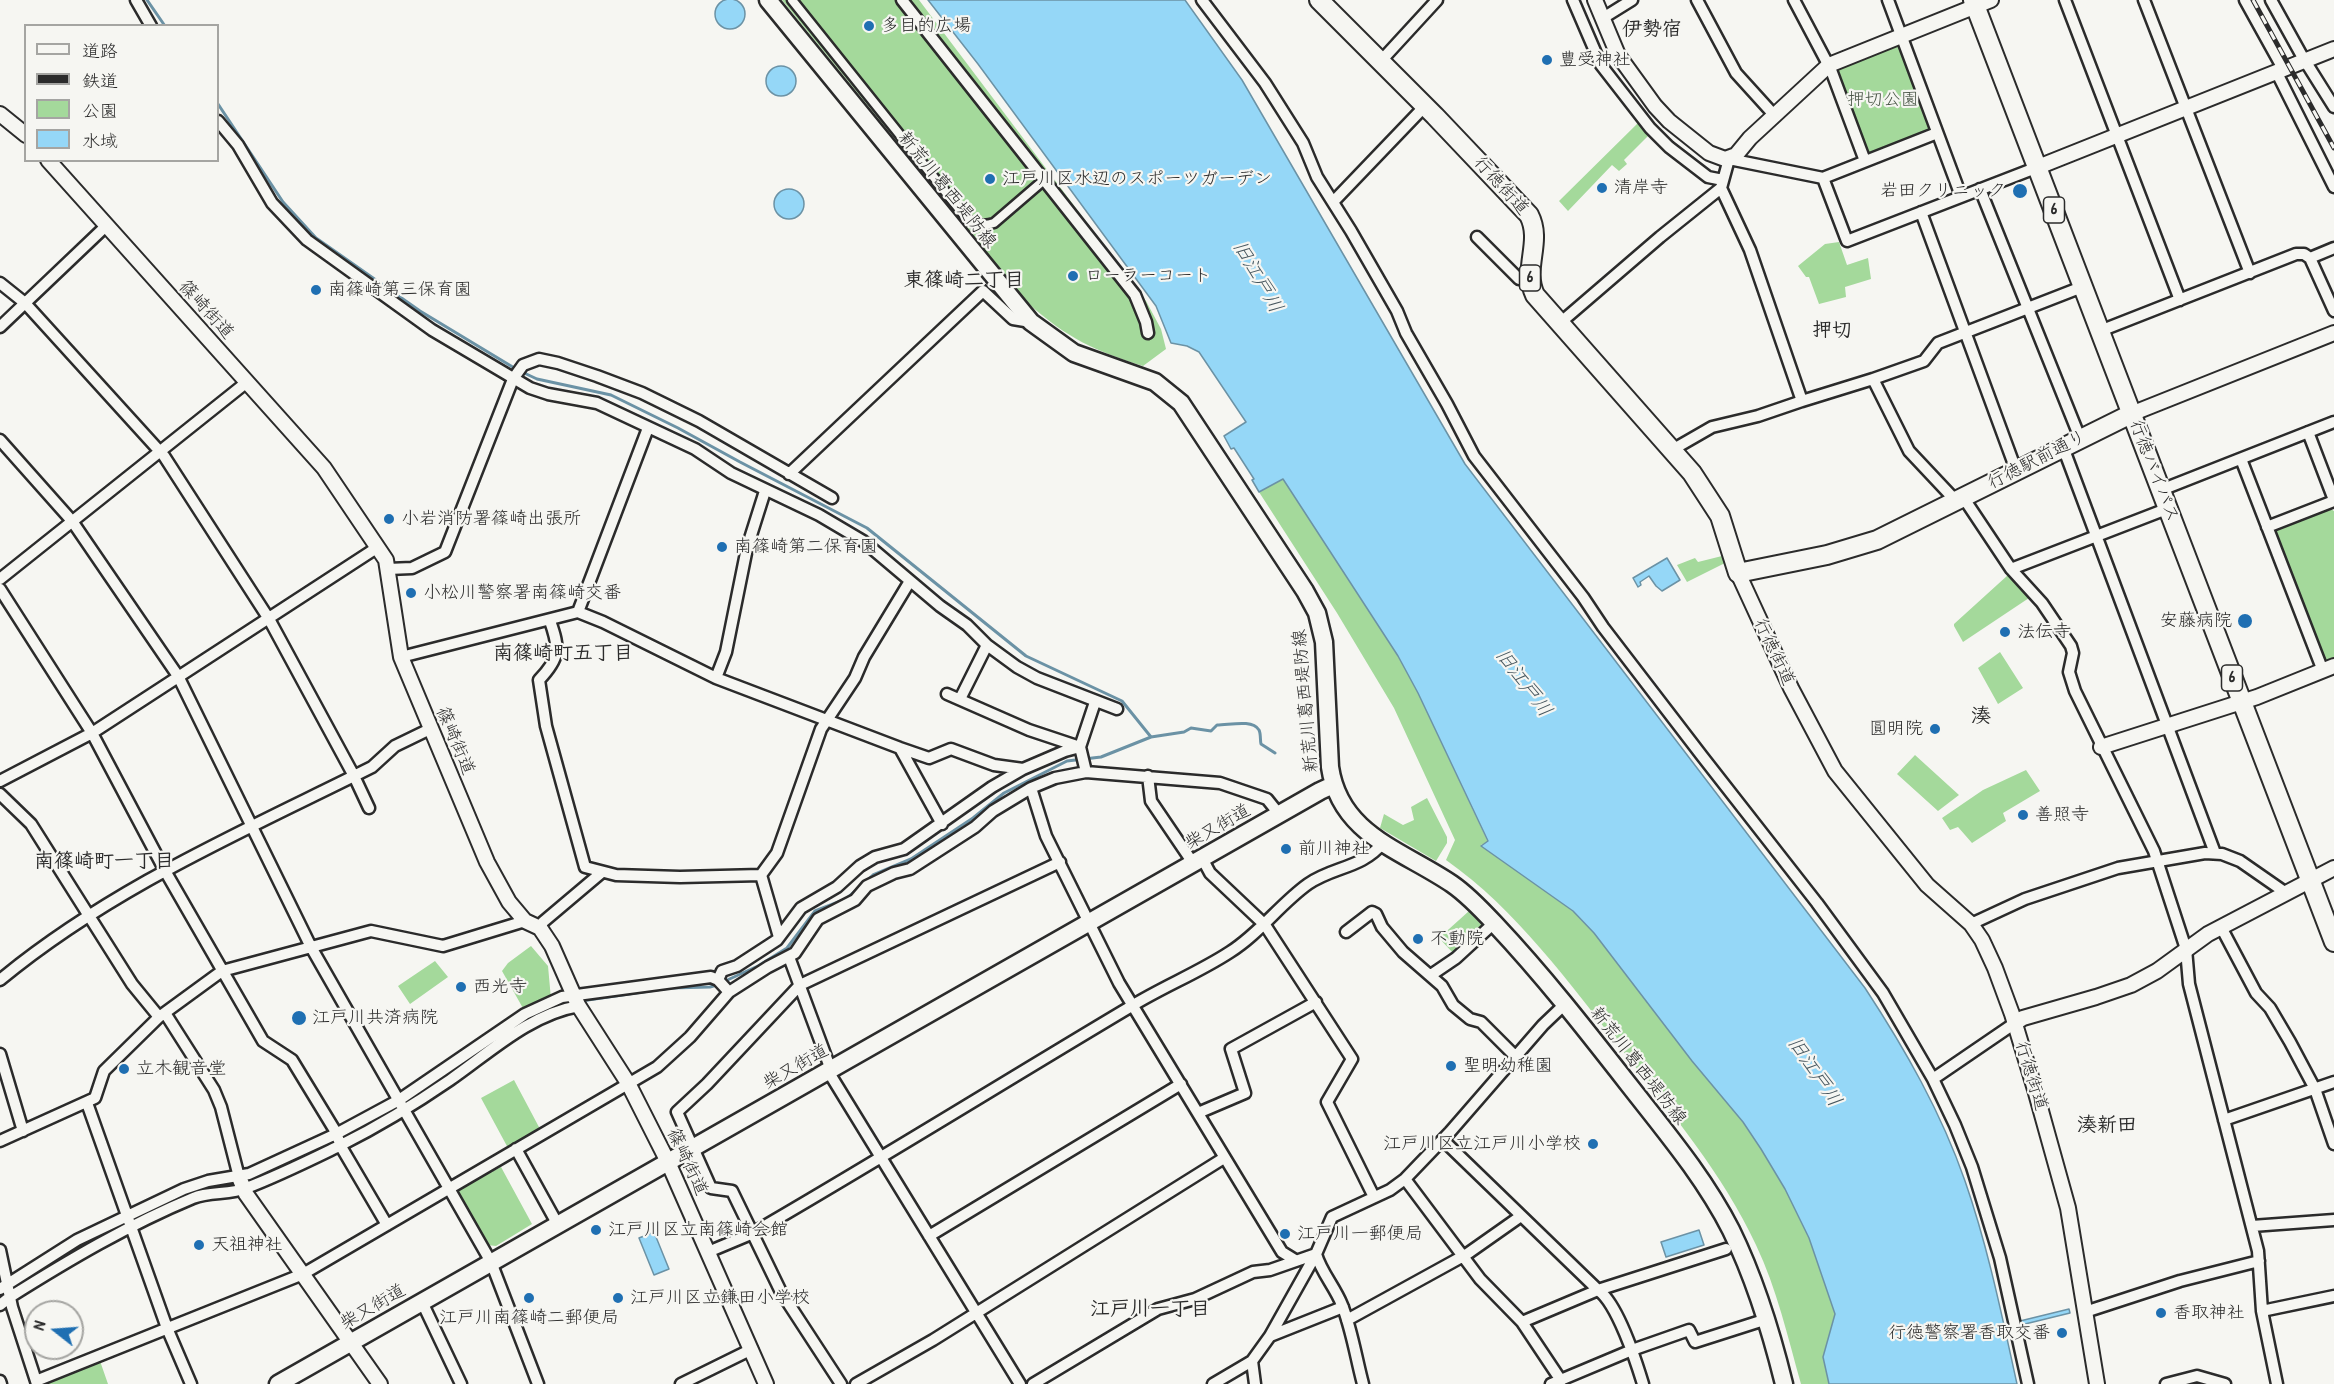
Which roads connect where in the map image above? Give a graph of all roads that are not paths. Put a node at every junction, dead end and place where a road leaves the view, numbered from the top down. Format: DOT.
graph roads {
  1 [pos="136,0"];
  2 [pos="768,0"];
  3 [pos="792,0"];
  4 [pos="902,0"];
  5 [pos="1202,0"];
  6 [pos="1319,0"];
  7 [pos="1437,0"];
  8 [pos="1573,0"];
  9 [pos="1595,0"];
  10 [pos="1632,0"];
  11 [pos="1696,0"];
  12 [pos="1794,0"];
  13 [pos="1888,0"];
  14 [pos="2065,0"];
  15 [pos="2144,0"];
  16 [pos="2245,0"];
  17 [pos="2271,0"];
  18 [pos="1980,2"];
  19 [pos="1603,18"];
  20 [pos="150,24"];
  21 [pos="1901,36"];
  22 [pos="2334,49"];
  23 [pos="2305,61"];
  24 [pos="1380,62"];
  25 [pos="1829,65"];
  26 [pos="2280,70"];
  27 [pos="1425,106"];
  28 [pos="2334,107"];
  29 [pos="2185,108"];
  30 [pos="0,114"];
  31 [pos="1775,116"];
  32 [pos="219,122"];
  33 [pos="24,133"];
  34 [pos="1938,133"];
  35 [pos="2118,134"];
  36 [pos="1729,159"];
  37 [pos="1864,161"];
  38 [pos="52,162"];
  39 [pos="2038,166"];
  40 [pos="1823,178"];
  41 [pos="1044,180"];
  42 [pos="1722,184"];
  43 [pos="2334,187"];
  44 [pos="1980,189"];
  45 [pos="1961,196"];
  46 [pos="1333,202"];
  47 [pos="1921,212"];
  48 [pos="106,226"];
  49 [pos="1477,237"];
  50 [pos="2334,248"];
  51 [pos="2310,258"];
  52 [pos="2250,273"];
  53 [pos="1530,278"];
  54 [pos="0,283"];
  55 [pos="2082,286"];
  56 [pos="2180,300"];
  57 [pos="25,303"];
  58 [pos="2027,309"];
  59 [pos="2334,311"];
  60 [pos="1031,322"];
  61 [pos="1560,323"];
  62 [pos="0,327"];
  63 [pos="2100,331"];
  64 [pos="1148,333"];
  65 [pos="1965,333"];
  66 [pos="2334,333"];
  67 [pos="513,379"];
  68 [pos="1873,379"];
  69 [pos="247,382"];
  70 [pos="1802,401"];
  71 [pos="2132,414"];
  72 [pos="2334,422"];
  73 [pos="648,428"];
  74 [pos="2308,432"];
  75 [pos="2080,438"];
  76 [pos="0,440"];
  77 [pos="2063,447"];
  78 [pos="1672,450"];
  79 [pos="160,451"];
  80 [pos="2241,459"];
  81 [pos="2016,470"];
  82 [pos="789,474"];
  83 [pos="2161,490"];
  84 [pos="765,491"];
  85 [pos="832,498"];
  86 [pos="1959,499"];
  87 [pos="2334,501"];
  88 [pos="2169,508"];
  89 [pos="72,521"];
  90 [pos="2267,527"];
  91 [pos="2096,536"];
  92 [pos="378,546"];
  93 [pos="388,569"];
  94 [pos="2011,569"];
  95 [pos="1738,573"];
  96 [pos="0,579"];
  97 [pos="910,580"];
  98 [pos="0,589"];
  99 [pos="578,612"];
  100 [pos="268,619"];
  101 [pos="550,621"];
  102 [pos="987,645"];
  103 [pos="401,657"];
  104 [pos="2328,669"];
  105 [pos="178,676"];
  106 [pos="716,678"];
  107 [pos="947,693"];
  108 [pos="960,699"];
  109 [pos="1095,702"];
  110 [pos="2241,702"];
  111 [pos="1117,709"];
  112 [pos="827,720"];
  113 [pos="2167,726"];
  114 [pos="430,729"];
  115 [pos="92,733"];
  116 [pos="1080,747"];
  117 [pos="2101,747"];
  118 [pos="900,748"];
  119 [pos="1023,769"];
  120 [pos="1086,772"];
  121 [pos="354,776"];
  122 [pos="1148,776"];
  123 [pos="0,781"];
  124 [pos="1333,785"];
  125 [pos="1031,788"];
  126 [pos="0,794"];
  127 [pos="369,808"];
  128 [pos="1279,814"];
  129 [pos="942,824"];
  130 [pos="253,825"];
  131 [pos="1383,843"];
  132 [pos="2215,853"];
  133 [pos="1197,861"];
  134 [pos="1060,862"];
  135 [pos="2157,862"];
  136 [pos="2334,867"];
  137 [pos="164,869"];
  138 [pos="601,873"];
  139 [pos="761,875"];
  140 [pos="2310,880"];
  141 [pos="2286,893"];
  142 [pos="88,917"];
  143 [pos="525,921"];
  144 [pos="1090,923"];
  145 [pos="1494,923"];
  146 [pos="1971,924"];
  147 [pos="1265,925"];
  148 [pos="2221,927"];
  149 [pos="540,928"];
  150 [pos="1346,932"];
  151 [pos="779,937"];
  152 [pos="2334,942"];
  153 [pos="311,947"];
  154 [pos="2187,949"];
  155 [pos="789,957"];
  156 [pos="222,971"];
  157 [pos="1431,975"];
  158 [pos="0,980"];
  159 [pos="718,980"];
  160 [pos="800,986"];
  161 [pos="729,992"];
  162 [pos="577,1002"];
  163 [pos="1316,1002"];
  164 [pos="1565,1004"];
  165 [pos="1133,1005"];
  166 [pos="162,1015"];
  167 [pos="2015,1023"];
  168 [pos="0,1054"];
  169 [pos="1516,1057"];
  170 [pos="829,1070"];
  171 [pos="1932,1079"];
  172 [pos="2334,1082"];
  173 [pos="628,1083"];
  174 [pos="1181,1084"];
  175 [pos="2314,1089"];
  176 [pos="87,1103"];
  177 [pos="402,1105"];
  178 [pos="1198,1113"];
  179 [pos="2224,1120"];
  180 [pos="23,1131"];
  181 [pos="338,1139"];
  182 [pos="1443,1140"];
  183 [pos="0,1141"];
  184 [pos="2334,1144"];
  185 [pos="694,1147"];
  186 [pos="516,1149"];
  187 [pos="881,1157"];
  188 [pos="1224,1158"];
  189 [pos="668,1162"];
  190 [pos="1405,1179"];
  191 [pos="241,1182"];
  192 [pos="449,1189"];
  193 [pos="1374,1197"];
  194 [pos="127,1215"];
  195 [pos="1521,1216"];
  196 [pos="2334,1220"];
  197 [pos="387,1225"];
  198 [pos="558,1225"];
  199 [pos="131,1226"];
  200 [pos="2252,1226"];
  201 [pos="752,1234"];
  202 [pos="929,1236"];
  203 [pos="1726,1249"];
  204 [pos="0,1250"];
  205 [pos="708,1252"];
  206 [pos="1316,1254"];
  207 [pos="1462,1256"];
  208 [pos="1295,1260"];
  209 [pos="2259,1261"];
  210 [pos="491,1263"];
  211 [pos="303,1274"];
  212 [pos="3,1286"];
  213 [pos="1598,1290"];
  214 [pos="2334,1296"];
  215 [pos="10,1297"];
  216 [pos="422,1302"];
  217 [pos="0,1305"];
  218 [pos="1343,1307"];
  219 [pos="2262,1311"];
  220 [pos="976,1312"];
  221 [pos="2085,1312"];
  222 [pos="1767,1319"];
  223 [pos="1347,1320"];
  224 [pos="1522,1322"];
  225 [pos="167,1328"];
  226 [pos="1270,1336"];
  227 [pos="352,1342"];
  228 [pos="752,1349"];
  229 [pos="1632,1350"];
  230 [pos="1252,1361"];
  231 [pos="2207,1381"];
  232 [pos="1557,1382"];
  233 [pos="36,1383"];
  234 [pos="191,1384"];
  235 [pos="278,1384"];
  236 [pos="380,1384"];
  237 [pos="461,1384"];
  238 [pos="538,1384"];
  239 [pos="681,1384"];
  240 [pos="766,1384"];
  241 [pos="841,1384"];
  242 [pos="856,1384"];
  243 [pos="1020,1384"];
  244 [pos="1033,1384"];
  245 [pos="1213,1384"];
  246 [pos="1255,1384"];
  247 [pos="1363,1384"];
  248 [pos="1643,1384"];
  249 [pos="1784,1384"];
  250 [pos="2028,1384"];
  251 [pos="2097,1384"];
  252 [pos="2169,1384"];
  253 [pos="2225,1384"];
  254 [pos="2277,1384"];
  1 -- 20 [label="street"];
  2 -- 60 [label="main road, 新荒川葛西堤防線"];
  3 -- 41 [label="street"];
  4 -- 41 [label="street"];
  5 -- 46 [label="street"];
  6 -- 24 [label="main road, 行徳街道 / 6"];
  7 -- 24 [label="street"];
  8 -- 42 [label="street"];
  9 -- 19 [label="street"];
  10 -- 19 [label="street"];
  11 -- 31 [label="street"];
  12 -- 25 [label="street"];
  13 -- 21 [label="street"];
  14 -- 35 [label="street"];
  15 -- 29 [label="street"];
  16 -- 26 [label="street"];
  17 -- 23 [label="street"];
  18 -- 21 [label="street"];
  18 -- 39 [label="main road, 行徳バイパス / 6"];
  19 -- 36 [label="street"];
  21 -- 25 [label="street"];
  21 -- 34 [label="street"];
  22 -- 23 [label="street"];
  23 -- 26 [label="street"];
  23 -- 28 [label="street"];
  24 -- 27 [label="main road, 行徳街道 / 6"];
  25 -- 31 [label="street"];
  25 -- 37 [label="street"];
  26 -- 29 [label="street"];
  26 -- 43 [label="street"];
  27 -- 46 [label="street"];
  27 -- 53 [label="main road, 行徳街道 / 6"];
  29 -- 35 [label="street"];
  29 -- 52 [label="street"];
  30 -- 33 [label="street"];
  31 -- 36 [label="street"];
  32 -- 67 [label="street"];
  34 -- 37 [label="street"];
  34 -- 45 [label="street"];
  35 -- 39 [label="street"];
  35 -- 56 [label="street"];
  36 -- 40 [label="street"];
  36 -- 42 [label="street"];
  37 -- 40 [label="street"];
  38 -- 48 [label="street, 篠崎街道"];
  39 -- 44 [label="street"];
  39 -- 55 [label="main road, 行徳バイパス / 6"];
  40 -- 47 [label="street"];
  41 -- 64 [label="street"];
  42 -- 61 [label="street"];
  42 -- 70 [label="street"];
  44 -- 45 [label="street"];
  44 -- 58 [label="street"];
  45 -- 47 [label="street"];
  46 -- 171 [label="street"];
  47 -- 65 [label="street"];
  48 -- 57 [label="street"];
  48 -- 69 [label="street, 篠崎街道"];
  49 -- 53 [label="street"];
  50 -- 51 [label="street"];
  51 -- 52 [label="street"];
  51 -- 59 [label="street"];
  52 -- 56 [label="street"];
  53 -- 61 [label="main road, 行徳街道 / 6"];
  54 -- 57 [label="street"];
  55 -- 58 [label="street"];
  55 -- 63 [label="main road, 行徳バイパス / 6"];
  56 -- 63 [label="street"];
  57 -- 62 [label="street"];
  57 -- 79 [label="street"];
  58 -- 65 [label="street"];
  58 -- 75 [label="street"];
  60 -- 82 [label="street"];
  60 -- 124 [label="main road, 新荒川葛西堤防線"];
  61 -- 78 [label="main road, 行徳街道 / 6"];
  63 -- 71 [label="main road, 行徳バイパス / 6"];
  65 -- 68 [label="street"];
  65 -- 81 [label="street"];
  66 -- 71 [label="street, 行徳駅前通り"];
  67 -- 73 [label="street"];
  67 -- 82 [label="street"];
  67 -- 93 [label="street"];
  68 -- 70 [label="street"];
  68 -- 86 [label="street"];
  69 -- 79 [label="street"];
  69 -- 92 [label="street, 篠崎街道"];
  70 -- 78 [label="street"];
  71 -- 75 [label="main road, 行徳駅前通り"];
  71 -- 83 [label="main road, 行徳バイパス / 6"];
  72 -- 74 [label="street"];
  73 -- 84 [label="street"];
  73 -- 99 [label="street"];
  74 -- 80 [label="street"];
  74 -- 87 [label="street"];
  75 -- 77 [label="main road, 行徳駅前通り"];
  76 -- 89 [label="street"];
  77 -- 81 [label="main road, 行徳駅前通り"];
  77 -- 91 [label="street"];
  78 -- 95 [label="main road, 行徳街道 / 6"];
  79 -- 89 [label="street"];
  79 -- 100 [label="street"];
  80 -- 83 [label="street"];
  80 -- 90 [label="street"];
  81 -- 86 [label="main road, 行徳駅前通り"];
  82 -- 85 [label="street"];
  83 -- 88 [label="main road, 行徳バイパス / 6"];
  84 -- 97 [label="street"];
  84 -- 106 [label="street"];
  86 -- 94 [label="street"];
  86 -- 95 [label="main road, 行徳駅前通り"];
  87 -- 90 [label="street"];
  88 -- 91 [label="street"];
  88 -- 110 [label="main road, 行徳バイパス / 6"];
  89 -- 96 [label="street"];
  89 -- 105 [label="street"];
  90 -- 104 [label="street"];
  91 -- 94 [label="street"];
  91 -- 113 [label="street"];
  92 -- 93 [label="street, 篠崎街道"];
  92 -- 100 [label="street"];
  93 -- 103 [label="street, 篠崎街道"];
  94 -- 117 [label="street"];
  95 -- 146 [label="street, 行徳街道"];
  97 -- 102 [label="street"];
  97 -- 112 [label="street"];
  98 -- 115 [label="street"];
  99 -- 101 [label="street"];
  99 -- 106 [label="street"];
  100 -- 105 [label="street"];
  100 -- 121 [label="street"];
  101 -- 103 [label="street"];
  101 -- 138 [label="street"];
  102 -- 108 [label="street"];
  102 -- 109 [label="street"];
  103 -- 114 [label="street, 篠崎街道"];
  104 -- 110 [label="street"];
  105 -- 115 [label="street"];
  105 -- 130 [label="street"];
  106 -- 112 [label="street"];
  107 -- 108 [label="street"];
  108 -- 116 [label="street"];
  109 -- 111 [label="street"];
  109 -- 116 [label="street"];
  110 -- 113 [label="street"];
  110 -- 140 [label="main road, 行徳バイパス / 6"];
  112 -- 118 [label="street"];
  112 -- 139 [label="street"];
  113 -- 117 [label="street"];
  113 -- 132 [label="street"];
  114 -- 121 [label="street"];
  114 -- 143 [label="street, 篠崎街道"];
  115 -- 123 [label="street"];
  115 -- 137 [label="street"];
  116 -- 119 [label="street"];
  116 -- 120 [label="street"];
  117 -- 135 [label="street"];
  118 -- 119 [label="street"];
  118 -- 129 [label="street"];
  119 -- 129 [label="street"];
  120 -- 122 [label="street"];
  120 -- 125 [label="street"];
  121 -- 127 [label="street"];
  121 -- 130 [label="street"];
  122 -- 128 [label="street"];
  122 -- 133 [label="street"];
  124 -- 128 [label="main road, 柴又街道"];
  124 -- 131 [label="main road, 新荒川葛西堤防線"];
  125 -- 134 [label="street"];
  125 -- 155 [label="street"];
  126 -- 142 [label="street"];
  128 -- 133 [label="main road, 柴又街道"];
  129 -- 151 [label="street"];
  130 -- 137 [label="street"];
  130 -- 153 [label="street"];
  131 -- 145 [label="main road, 新荒川葛西堤防線"];
  131 -- 147 [label="street"];
  132 -- 135 [label="street"];
  132 -- 141 [label="street"];
  133 -- 144 [label="main road, 柴又街道"];
  133 -- 147 [label="street"];
  134 -- 144 [label="street"];
  134 -- 160 [label="street"];
  135 -- 146 [label="street"];
  135 -- 154 [label="street"];
  136 -- 140 [label="street"];
  137 -- 142 [label="street"];
  137 -- 156 [label="street"];
  138 -- 139 [label="street"];
  138 -- 149 [label="street"];
  139 -- 151 [label="street"];
  140 -- 141 [label="street"];
  140 -- 152 [label="main road, 行徳バイパス / 6"];
  141 -- 148 [label="street"];
  142 -- 158 [label="street"];
  142 -- 166 [label="street"];
  143 -- 149 [label="street, 篠崎街道"];
  143 -- 153 [label="street"];
  144 -- 165 [label="street"];
  144 -- 170 [label="main road, 柴又街道"];
  145 -- 157 [label="street"];
  145 -- 164 [label="main road, 新荒川葛西堤防線"];
  146 -- 167 [label="street, 行徳街道"];
  147 -- 163 [label="street"];
  147 -- 165 [label="street"];
  148 -- 154 [label="street"];
  148 -- 175 [label="street"];
  149 -- 162 [label="street, 篠崎街道"];
  150 -- 157 [label="street"];
  151 -- 159 [label="street"];
  153 -- 156 [label="street"];
  153 -- 177 [label="street"];
  154 -- 167 [label="street"];
  154 -- 179 [label="street"];
  155 -- 160 [label="street"];
  155 -- 161 [label="street"];
  156 -- 166 [label="street"];
  156 -- 181 [label="street"];
  157 -- 169 [label="street"];
  159 -- 161 [label="street"];
  159 -- 162 [label="street"];
  160 -- 170 [label="street"];
  160 -- 185 [label="street"];
  161 -- 173 [label="street"];
  162 -- 173 [label="street, 篠崎街道"];
  162 -- 177 [label="street"];
  163 -- 178 [label="street"];
  163 -- 193 [label="street"];
  164 -- 169 [label="street"];
  164 -- 222 [label="main road, 新荒川葛西堤防線"];
  165 -- 174 [label="street"];
  165 -- 187 [label="street"];
  166 -- 176 [label="street"];
  166 -- 191 [label="street"];
  167 -- 171 [label="street"];
  167 -- 221 [label="street, 行徳街道"];
  168 -- 180 [label="street"];
  169 -- 182 [label="street"];
  170 -- 185 [label="main road, 柴又街道"];
  170 -- 187 [label="street"];
  171 -- 250 [label="street"];
  172 -- 175 [label="street"];
  173 -- 186 [label="street"];
  173 -- 189 [label="street, 篠崎街道"];
  174 -- 178 [label="street"];
  174 -- 202 [label="street"];
  175 -- 179 [label="street"];
  175 -- 184 [label="street"];
  176 -- 180 [label="street"];
  176 -- 194 [label="street"];
  177 -- 181 [label="street"];
  177 -- 192 [label="street"];
  178 -- 188 [label="street"];
  179 -- 200 [label="street"];
  180 -- 183 [label="street"];
  181 -- 191 [label="street"];
  181 -- 197 [label="street"];
  182 -- 190 [label="street"];
  182 -- 195 [label="street"];
  185 -- 189 [label="main road, 柴又街道"];
  185 -- 201 [label="street"];
  186 -- 192 [label="street"];
  186 -- 198 [label="street"];
  187 -- 201 [label="street"];
  187 -- 202 [label="street"];
  188 -- 208 [label="street"];
  188 -- 220 [label="street"];
  189 -- 198 [label="main road, 柴又街道"];
  189 -- 205 [label="street, 篠崎街道"];
  190 -- 193 [label="street"];
  190 -- 207 [label="street"];
  191 -- 194 [label="street"];
  191 -- 199 [label="street"];
  191 -- 211 [label="street"];
  192 -- 197 [label="street"];
  192 -- 210 [label="street"];
  193 -- 206 [label="street"];
  194 -- 199 [label="street"];
  194 -- 212 [label="street"];
  195 -- 207 [label="street"];
  195 -- 213 [label="street"];
  196 -- 200 [label="street"];
  197 -- 211 [label="street"];
  198 -- 210 [label="main road, 柴又街道"];
  199 -- 215 [label="street"];
  199 -- 225 [label="street"];
  200 -- 209 [label="street"];
  201 -- 205 [label="street"];
  201 -- 241 [label="street"];
  202 -- 220 [label="street"];
  203 -- 213 [label="street"];
  204 -- 212 [label="street"];
  205 -- 228 [label="street, 篠崎街道"];
  206 -- 208 [label="street"];
  206 -- 218 [label="street"];
  206 -- 226 [label="street"];
  207 -- 223 [label="street"];
  207 -- 224 [label="street"];
  208 -- 244 [label="street"];
  209 -- 219 [label="street"];
  209 -- 221 [label="street"];
  210 -- 216 [label="main road, 柴又街道"];
  210 -- 238 [label="street"];
  211 -- 225 [label="street"];
  211 -- 227 [label="street"];
  212 -- 215 [label="street"];
  213 -- 224 [label="street"];
  213 -- 229 [label="street"];
  214 -- 219 [label="street"];
  215 -- 217 [label="street"];
  215 -- 233 [label="street"];
  216 -- 227 [label="main road, 柴又街道"];
  216 -- 237 [label="street"];
  218 -- 223 [label="street"];
  218 -- 226 [label="street"];
  219 -- 254 [label="street"];
  220 -- 242 [label="street"];
  220 -- 243 [label="street"];
  221 -- 251 [label="street, 行徳街道"];
  222 -- 229 [label="street"];
  222 -- 249 [label="main road, 新荒川葛西堤防線"];
  223 -- 247 [label="street"];
  224 -- 232 [label="street"];
  225 -- 233 [label="street"];
  225 -- 234 [label="street"];
  226 -- 230 [label="street"];
  227 -- 235 [label="main road, 柴又街道"];
  227 -- 236 [label="street"];
  228 -- 239 [label="street"];
  228 -- 240 [label="street, 篠崎街道"];
  229 -- 232 [label="street"];
  229 -- 248 [label="street"];
  230 -- 245 [label="street"];
  230 -- 246 [label="street"];
  231 -- 252 [label="street"];
  231 -- 253 [label="street"];
}
